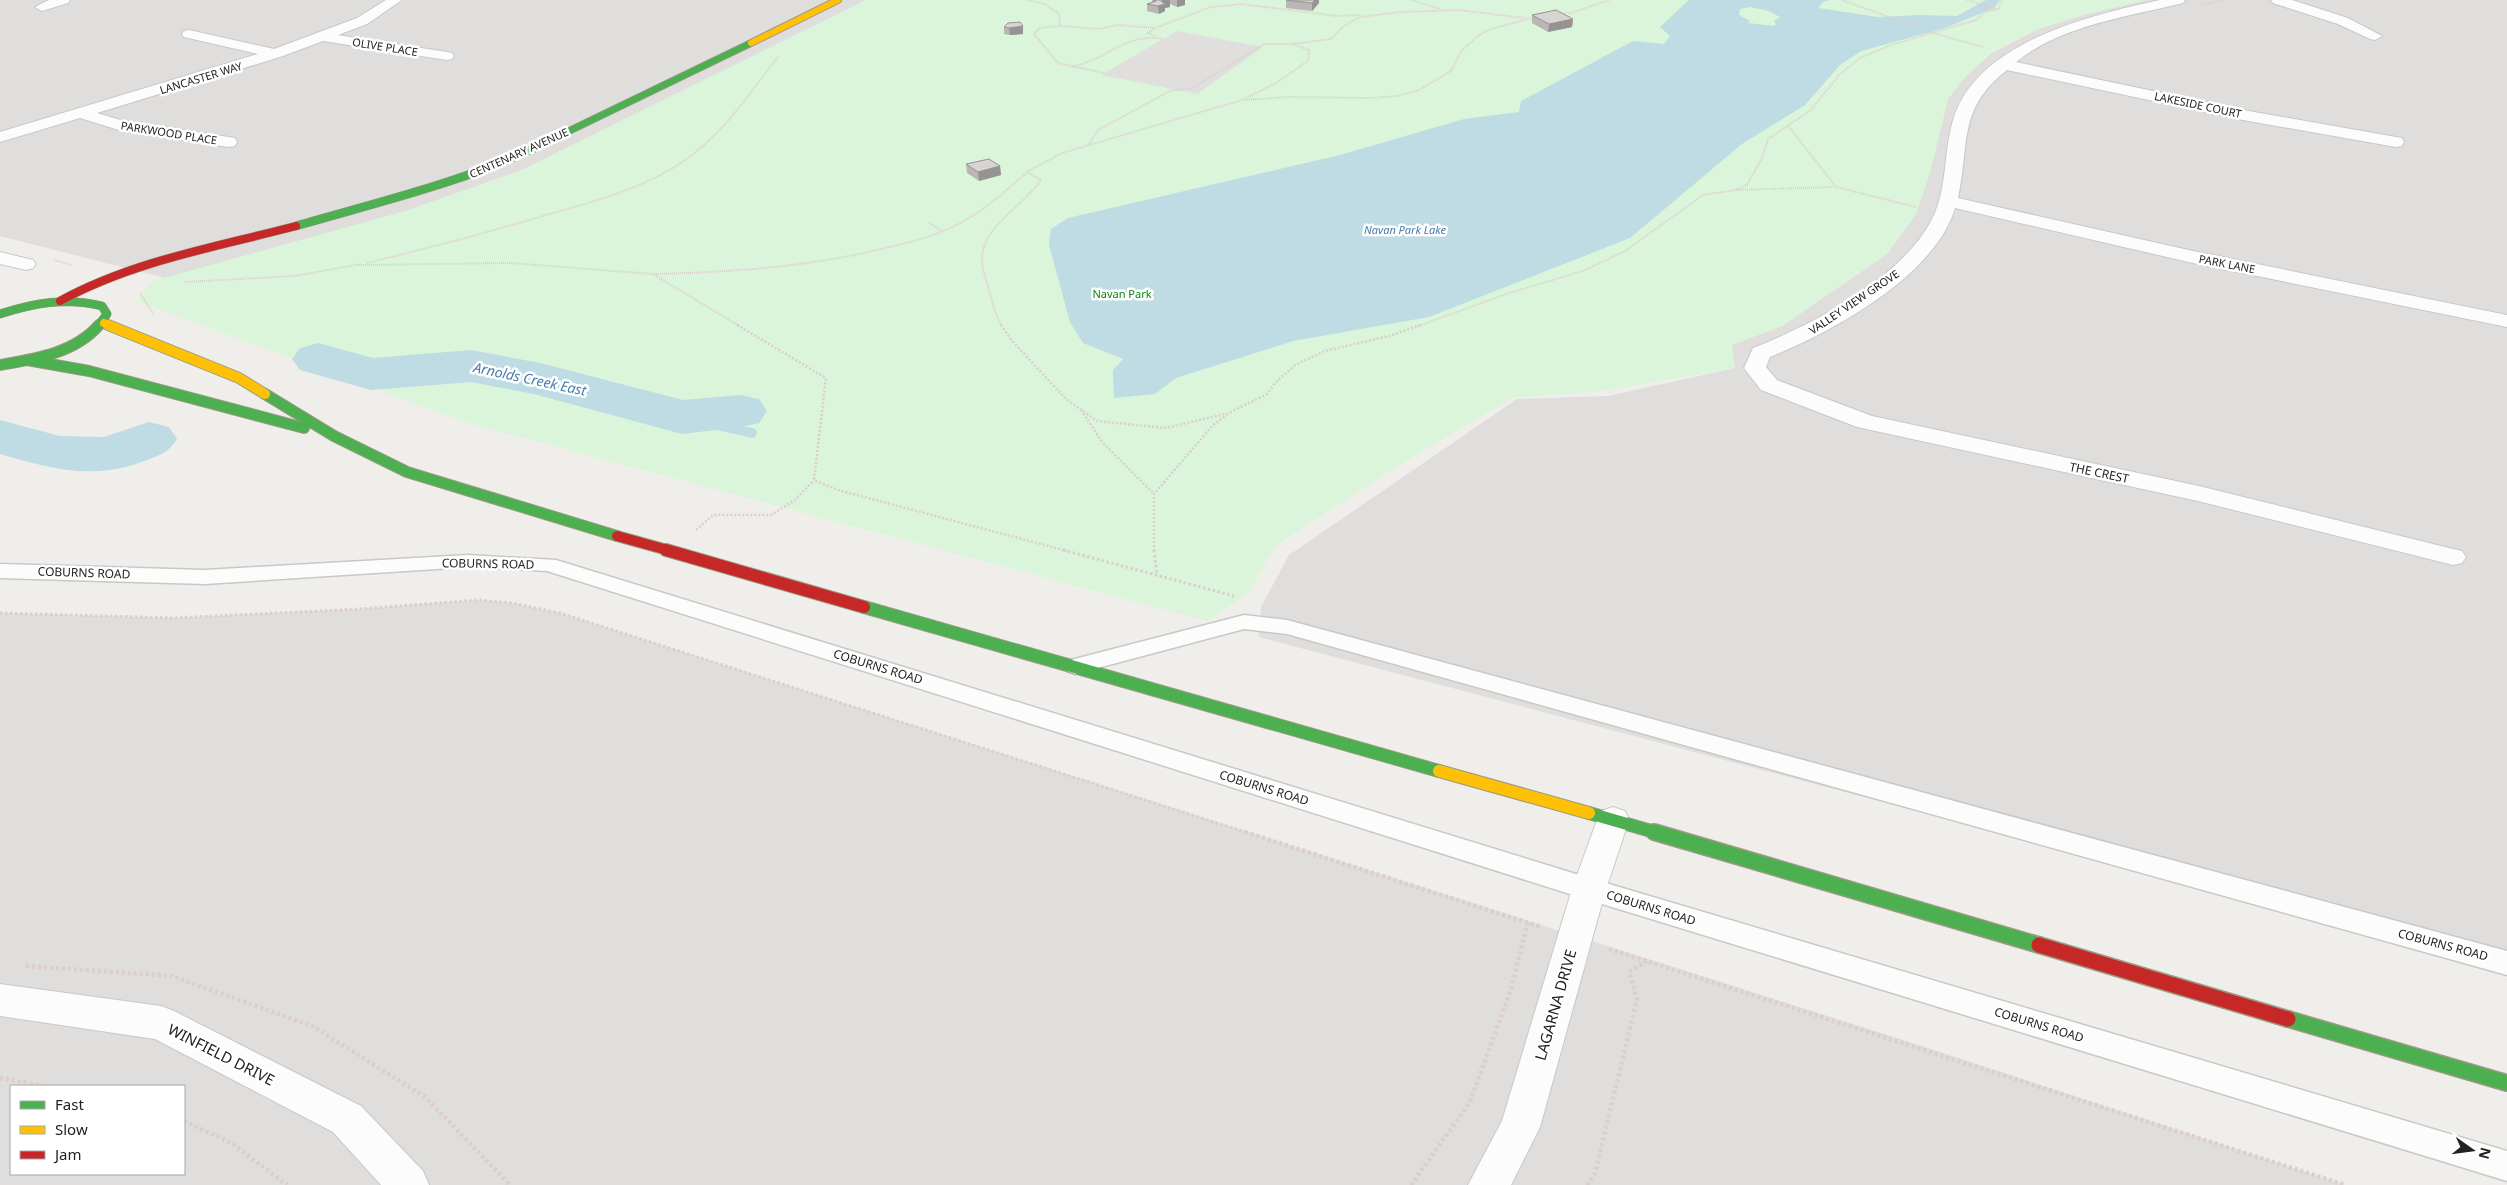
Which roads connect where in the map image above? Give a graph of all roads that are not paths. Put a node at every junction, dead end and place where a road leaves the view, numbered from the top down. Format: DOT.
graph roads {
  1 [pos="62,0"];
  2 [pos="395,0"];
  3 [pos="838,0"];
  4 [pos="2178,0"];
  5 [pos="2278,0"];
  6 [pos="42,7"];
  7 [pos="189,34"];
  8 [pos="2375,36"];
  9 [pos="324,37"];
  10 [pos="274,54"];
  11 [pos="447,56"];
  12 [pos="2002,64"];
  13 [pos="82,113"];
  14 [pos="0,137"];
  15 [pos="229,142"];
  16 [pos="2396,142"];
  17 [pos="1945,208"];
  18 [pos="181,257"];
  19 [pos="0,258"];
  20 [pos="26,264"];
  21 [pos="137,280"];
  22 [pos="8,301"];
  23 [pos="60,301"];
  24 [pos="30,305"];
  25 [pos="0,314"];
  26 [pos="2507,321"];
  27 [pos="104,324"];
  28 [pos="27,360"];
  29 [pos="0,364"];
  30 [pos="1755,368"];
  31 [pos="334,436"];
  32 [pos="2454,557"];
  33 [pos="0,571"];
  34 [pos="1075,666"];
  35 [pos="1613,820"];
  36 [pos="1589,889"];
  37 [pos="2507,963"];
  38 [pos="0,1000"];
  39 [pos="2507,1083"];
  40 [pos="2507,1166"];
  41 [pos="408,1185"];
  42 [pos="1489,1185"];
  1 -- 6 [label="street"];
  2 -- 9 [label="street, LANCASTER WAY"];
  3 -- 18 [label="street, CENTENARY AVENUE"];
  4 -- 12 [label="street, VALLEY VIEW GROVE"];
  5 -- 8 [label="street"];
  7 -- 10 [label="street"];
  9 -- 10 [label="street, LANCASTER WAY"];
  9 -- 11 [label="street, OLIVE PLACE"];
  10 -- 13 [label="street, LANCASTER WAY"];
  12 -- 16 [label="street, LAKESIDE COURT"];
  12 -- 17 [label="street, VALLEY VIEW GROVE"];
  13 -- 14 [label="street, LANCASTER WAY"];
  13 -- 15 [label="street, PARKWOOD PLACE"];
  17 -- 26 [label="street, PARK LANE"];
  17 -- 30 [label="street, VALLEY VIEW GROVE"];
  18 -- 21 [label="street, CENTENARY AVENUE"];
  18 -- 23 [label="street, CENTENARY AVENUE"];
  19 -- 20 [label="street"];
  22 -- 24 [label="street"];
  23 -- 24 [label="street"];
  23 -- 27 [label="street"];
  24 -- 25 [label="street"];
  27 -- 28 [label="street"];
  27 -- 31 [label="street"];
  28 -- 29 [label="street"];
  28 -- 31 [label="street"];
  30 -- 32 [label="street, THE CREST"];
  31 -- 34 [label="street"];
  33 -- 36 [label="lane, COBURNS ROAD"];
  34 -- 35 [label="street"];
  34 -- 37 [label="lane, COBURNS ROAD"];
  35 -- 36 [label="street, LAGARNA DRIVE"];
  35 -- 39 [label="street"];
  36 -- 40 [label="lane, COBURNS ROAD"];
  36 -- 42 [label="street, LAGARNA DRIVE"];
  38 -- 41 [label="street, WINFIELD DRIVE"];
}
